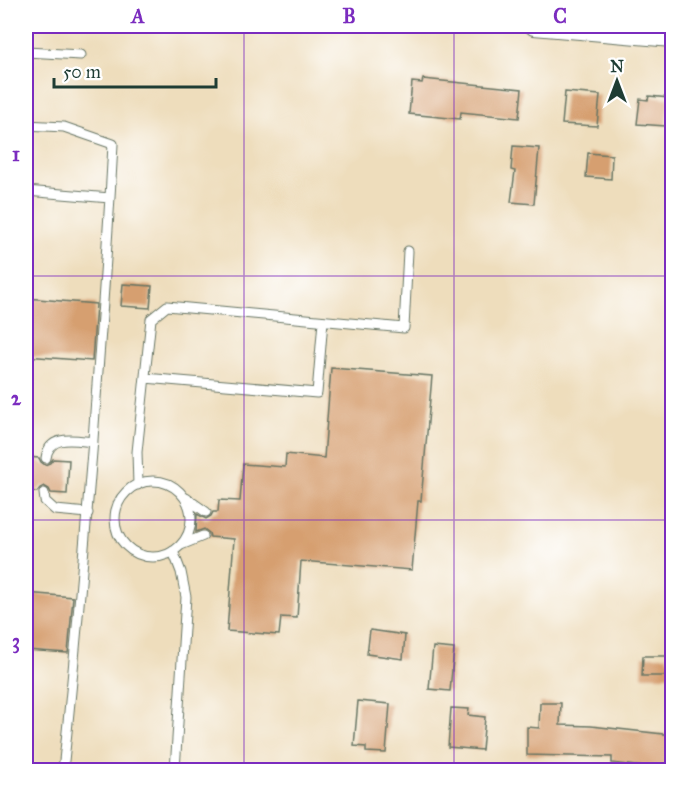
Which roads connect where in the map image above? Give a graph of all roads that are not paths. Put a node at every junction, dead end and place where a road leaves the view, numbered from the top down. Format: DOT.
graph roads {
  1 [pos="534,26"];
  2 [pos="672,38"];
  3 [pos="26,52"];
  4 [pos="81,55"];
  5 [pos="26,125"];
  6 [pos="26,190"];
  7 [pos="111,198"];
  8 [pos="408,251"];
  9 [pos="323,321"];
  10 [pos="145,378"];
  11 [pos="93,442"];
  12 [pos="46,458"];
  13 [pos="138,485"];
  14 [pos="44,493"];
  15 [pos="184,497"];
  16 [pos="206,512"];
  17 [pos="88,513"];
  18 [pos="203,536"];
  19 [pos="182,545"];
  20 [pos="173,552"];
  21 [pos="63,771"];
  22 [pos="175,771"];
  1 -- 2 [label="street"];
  3 -- 4 [label="lane"];
  5 -- 7 [label="lane"];
  6 -- 7 [label="lane"];
  7 -- 11 [label="lane"];
  8 -- 9 [label="lane"];
  9 -- 10 [label="lane"];
  9 -- 10 [label="lane"];
  10 -- 13 [label="lane"];
  11 -- 12 [label="lane"];
  11 -- 17 [label="lane"];
  13 -- 15 [label="lane"];
  13 -- 20 [label="lane"];
  14 -- 17 [label="lane"];
  15 -- 16 [label="lane"];
  15 -- 19 [label="lane"];
  17 -- 21 [label="lane"];
  18 -- 19 [label="lane"];
  19 -- 20 [label="lane"];
  20 -- 22 [label="lane"];
}
